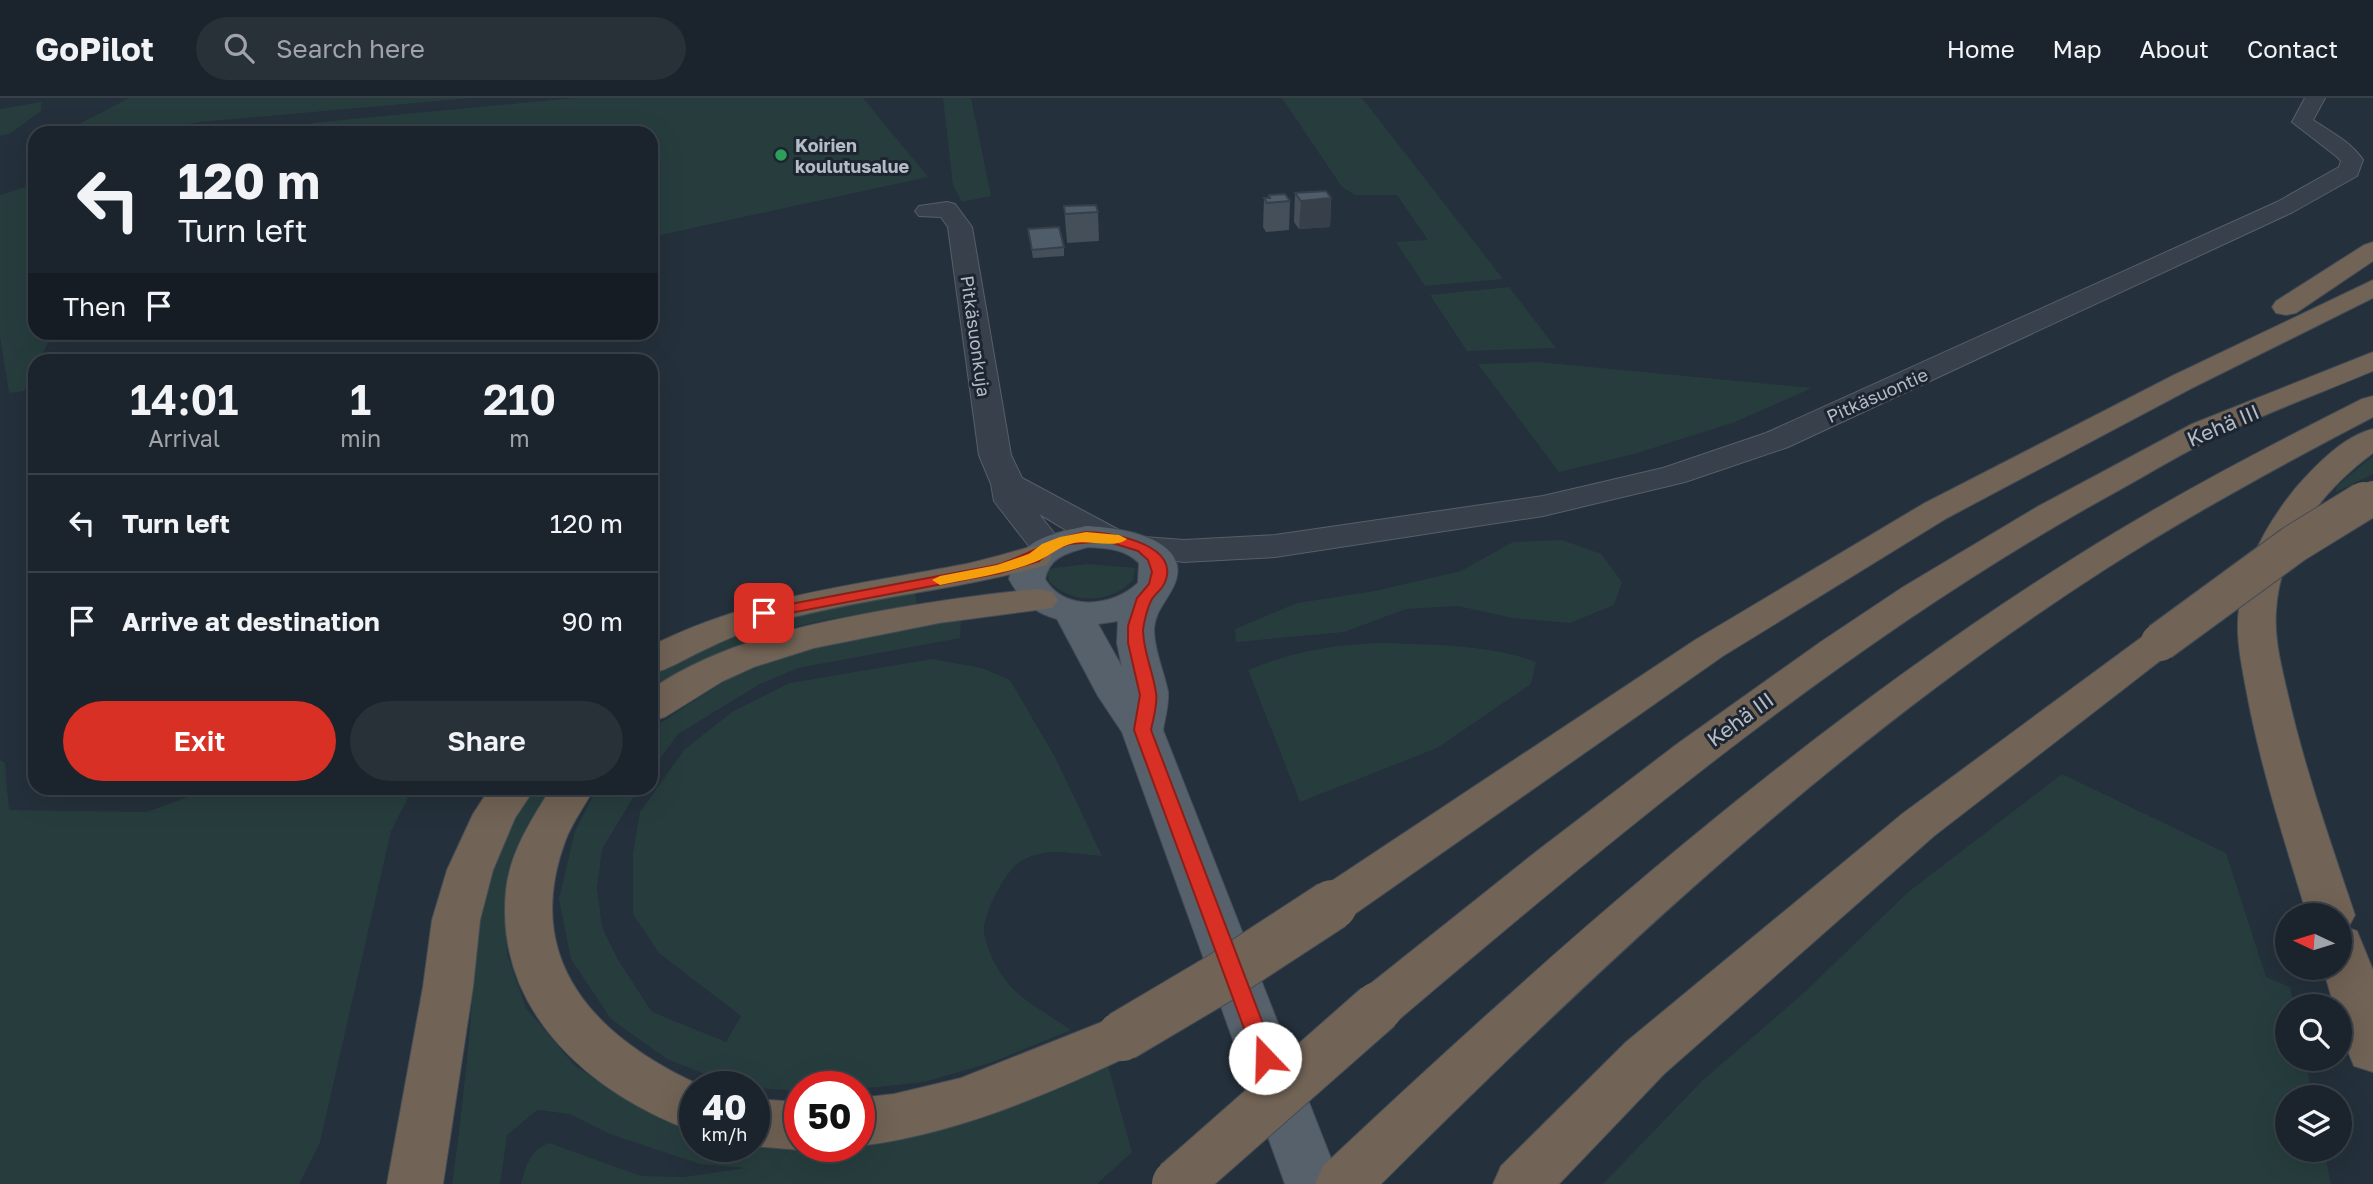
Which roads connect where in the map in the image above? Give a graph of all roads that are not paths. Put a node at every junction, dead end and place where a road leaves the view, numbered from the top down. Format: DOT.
graph roads {
  1 [pos="2315,98"];
  2 [pos="927,211"];
  3 [pos="2373,250"];
  4 [pos="2373,288"];
  5 [pos="2373,338"];
  6 [pos="2373,361"];
  7 [pos="2182,382"];
  8 [pos="2373,405"];
  9 [pos="2203,431"];
  10 [pos="2373,438"];
  11 [pos="1008,484"];
  12 [pos="2373,496"];
  13 [pos="1107,537"];
  14 [pos="1275,546"];
  15 [pos="1143,548"];
  16 [pos="1041,552"];
  17 [pos="1151,591"];
  18 [pos="1056,606"];
  19 [pos="658,658"];
  20 [pos="658,704"];
  21 [pos="1142,730"];
  22 [pos="508,795"];
  23 [pos="569,795"];
  24 [pos="2327,903"];
  25 [pos="2351,980"];
  26 [pos="2373,1050"];
  27 [pos="679,1102"];
  28 [pos="875,1119"];
  29 [pos="415,1184"];
  30 [pos="1177,1184"];
  31 [pos="1313,1184"];
  32 [pos="1343,1184"];
  33 [pos="1521,1184"];
  1 -- 14 [label="street, Pitkäsuontie"];
  2 -- 11 [label="street, Pitkäsuonkuja"];
  3 -- 7 [label="highway"];
  4 -- 7 [label="highway"];
  5 -- 9 [label="highway"];
  6 -- 9 [label="highway, Kehä III"];
  7 -- 28 [label="highway, bridge"];
  8 -- 32 [label="highway"];
  9 -- 30 [label="highway, Kehä III, bridge"];
  10 -- 24 [label="highway"];
  11 -- 13 [label="street"];
  11 -- 16 [label="street, Pitkäsuonkuja"];
  12 -- 33 [label="highway, bridge"];
  13 -- 15 [label="main road"];
  13 -- 16 [label="main road"];
  14 -- 15 [label="street, Pitkäsuontie"];
  14 -- 17 [label="street, Pitkäsuontie"];
  15 -- 17 [label="main road"];
  16 -- 18 [label="main road"];
  16 -- 19 [label="highway"];
  17 -- 18 [label="main road"];
  17 -- 21 [label="main road"];
  18 -- 20 [label="highway"];
  18 -- 21 [label="main road"];
  21 -- 31 [label="main road"];
  22 -- 29 [label="highway"];
  23 -- 27 [label="highway"];
  25 -- 26 [label="highway"];
}
